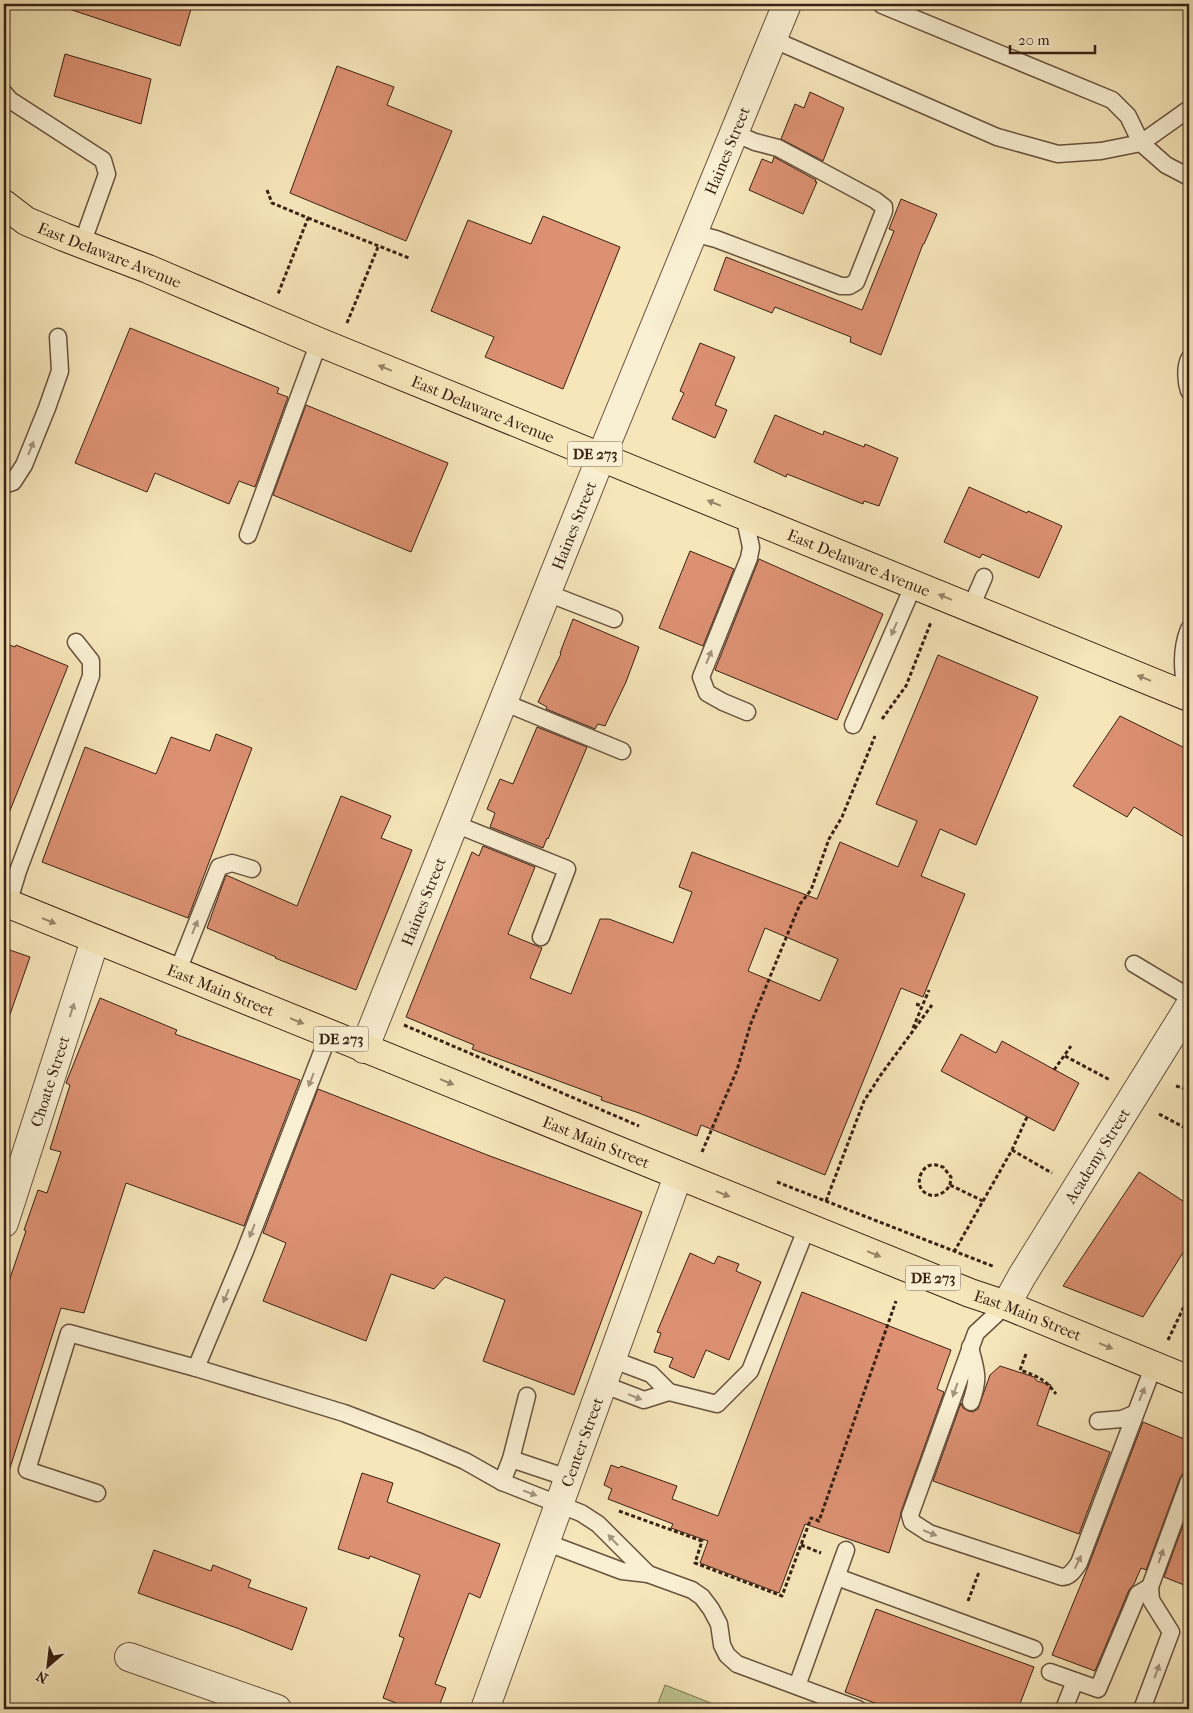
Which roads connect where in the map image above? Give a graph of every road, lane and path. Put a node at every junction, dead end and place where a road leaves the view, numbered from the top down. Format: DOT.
graph roads {
  1 [pos="786,4"];
  2 [pos="883,4"];
  3 [pos="772,39"];
  4 [pos="4,93"];
  5 [pos="1189,109"];
  6 [pos="734,133"];
  7 [pos="1141,143"];
  8 [pos="1189,177"];
  9 [pos="267,190"];
  10 [pos="4,204"];
  11 [pos="308,218"];
  12 [pos="693,233"];
  13 [pos="82,244"];
  14 [pos="378,246"];
  15 [pos="409,258"];
  16 [pos="278,295"];
  17 [pos="344,330"];
  18 [pos="58,337"];
  19 [pos="320,342"];
  20 [pos="1189,360"];
  21 [pos="1189,391"];
  22 [pos="601,456"];
  23 [pos="4,486"];
  24 [pos="744,515"];
  25 [pos="248,534"];
  26 [pos="984,577"];
  27 [pos="914,584"];
  28 [pos="547,593"];
  29 [pos="971,607"];
  30 [pos="614,619"];
  31 [pos="931,622"];
  32 [pos="1189,629"];
  33 [pos="76,642"];
  34 [pos="1188,696"];
  35 [pos="503,702"];
  36 [pos="747,712"];
  37 [pos="882,720"];
  38 [pos="853,725"];
  39 [pos="878,729"];
  40 [pos="622,751"];
  41 [pos="455,824"];
  42 [pos="252,869"];
  43 [pos="6,903"];
  44 [pos="541,937"];
  45 [pos="95,940"];
  46 [pos="1134,964"];
  47 [pos="177,973"];
  48 [pos="929,990"];
  49 [pos="1189,997"];
  50 [pos="916,1004"];
  51 [pos="922,1006"];
  52 [pos="932,1006"];
  53 [pos="1189,1007"];
  54 [pos="378,1015"];
  55 [pos="911,1033"];
  56 [pos="329,1034"];
  57 [pos="1071,1046"];
  58 [pos="364,1049"];
  59 [pos="1065,1056"];
  60 [pos="1054,1070"];
  61 [pos="1110,1080"];
  62 [pos="1176,1086"];
  63 [pos="1189,1090"];
  64 [pos="1159,1114"];
  65 [pos="1027,1117"];
  66 [pos="644,1128"];
  67 [pos="1189,1130"];
  68 [pos="694,1148"];
  69 [pos="1012,1150"];
  70 [pos="1052,1174"];
  71 [pos="678,1176"];
  72 [pos="773,1180"];
  73 [pos="950,1185"];
  74 [pos="826,1201"];
  75 [pos="983,1201"];
  76 [pos="4,1222"];
  77 [pos="807,1227"];
  78 [pos="954,1252"];
  79 [pos="1022,1276"];
  80 [pos="1189,1296"];
  81 [pos="896,1301"];
  82 [pos="1006,1305"];
  83 [pos="1168,1340"];
  84 [pos="970,1347"];
  85 [pos="1026,1354"];
  86 [pos="611,1359"];
  87 [pos="1154,1365"];
  88 [pos="196,1368"];
  89 [pos="1189,1380"];
  90 [pos="602,1384"];
  91 [pos="669,1392"];
  92 [pos="1056,1394"];
  93 [pos="527,1396"];
  94 [pos="972,1402"];
  95 [pos="1134,1414"];
  96 [pos="1098,1421"];
  97 [pos="511,1459"];
  98 [pos="568,1478"];
  99 [pos="502,1482"];
  100 [pos="1189,1482"];
  101 [pos="97,1492"];
  102 [pos="559,1505"];
  103 [pos="613,1509"];
  104 [pos="545,1542"];
  105 [pos="846,1550"];
  106 [pos="987,1552"];
  107 [pos="648,1574"];
  108 [pos="837,1577"];
  109 [pos="1150,1587"];
  110 [pos="960,1622"];
  111 [pos="1034,1649"];
  112 [pos="129,1657"];
  113 [pos="1050,1672"];
  114 [pos="1075,1681"];
  115 [pos="797,1686"];
  116 [pos="276,1709"];
  117 [pos="485,1709"];
  118 [pos="686,1709"];
  119 [pos="707,1709"];
  120 [pos="858,1709"];
  121 [pos="1064,1709"];
  122 [pos="1142,1709"];
  1 -- 3 [label="street, Haines Street"];
  2 -- 7 [label="lane"];
  3 -- 6 [label="street, Haines Street"];
  3 -- 7 [label="lane"];
  4 -- 13 [label="lane"];
  5 -- 7 [label="lane"];
  6 -- 12 [label="street, Haines Street"];
  6 -- 12 [label="lane"];
  7 -- 8 [label="lane"];
  9 -- 11 [label="path"];
  10 -- 13 [label="main road, East Delaware Avenue / DE 273"];
  11 -- 14 [label="path"];
  11 -- 16 [label="path"];
  12 -- 22 [label="street, Haines Street"];
  13 -- 19 [label="main road, East Delaware Avenue / DE 273"];
  14 -- 15 [label="path"];
  14 -- 17 [label="path"];
  23 -- 18 [label="lane, one-way"];
  22 -- 19 [label="main road, East Delaware Avenue / DE 273, one-way"];
  19 -- 25 [label="lane"];
  20 -- 21 [label="lane"];
  24 -- 22 [label="main road, East Delaware Avenue / DE 273, one-way"];
  22 -- 28 [label="street, Haines Street"];
  24 -- 27 [label="main road, East Delaware Avenue / DE 273"];
  36 -- 24 [label="lane, one-way"];
  26 -- 29 [label="lane"];
  29 -- 27 [label="main road, East Delaware Avenue / DE 273, one-way"];
  27 -- 38 [label="lane, one-way"];
  28 -- 30 [label="lane"];
  28 -- 35 [label="street, Haines Street"];
  34 -- 29 [label="main road, East Delaware Avenue / DE 273, one-way"];
  31 -- 37 [label="path"];
  32 -- 34 [label="lane"];
  33 -- 43 [label="lane"];
  35 -- 40 [label="lane"];
  35 -- 41 [label="street, Haines Street"];
  39 -- 68 [label="path"];
  41 -- 44 [label="lane"];
  41 -- 54 [label="street, Haines Street"];
  47 -- 42 [label="lane, one-way"];
  43 -- 45 [label="main road, East Main Street / DE 273, one-way"];
  45 -- 47 [label="main road, East Main Street / DE 273"];
  76 -- 45 [label="street, Choate Street, one-way"];
  46 -- 49 [label="lane"];
  47 -- 56 [label="main road, East Main Street / DE 273, one-way"];
  48 -- 51 [label="path"];
  50 -- 51 [label="path"];
  51 -- 55 [label="path"];
  52 -- 55 [label="path"];
  53 -- 79 [label="street, Academy Street"];
  54 -- 58 [label="street, Haines Street"];
  54 -- 66 [label="path"];
  55 -- 74 [label="path"];
  56 -- 58 [label="main road, East Main Street / DE 273"];
  56 -- 88 [label="lane, one-way"];
  57 -- 59 [label="path"];
  58 -- 71 [label="main road, East Main Street / DE 273, one-way"];
  59 -- 60 [label="path"];
  59 -- 61 [label="path"];
  62 -- 63 [label="path"];
  64 -- 67 [label="path"];
  65 -- 69 [label="path"];
  69 -- 70 [label="path"];
  69 -- 75 [label="path"];
  71 -- 77 [label="main road, East Main Street / DE 273, one-way"];
  71 -- 86 [label="street, Center Street"];
  72 -- 74 [label="path"];
  73 -- 73 [label="path"];
  73 -- 75 [label="path"];
  74 -- 78 [label="path"];
  75 -- 78 [label="path"];
  77 -- 82 [label="main road, East Main Street / DE 273, one-way"];
  77 -- 91 [label="lane"];
  78 -- 79 [label="path"];
  79 -- 82 [label="street, Academy Street"];
  80 -- 83 [label="path"];
  81 -- 103 [label="path"];
  82 -- 84 [label="lane"];
  82 -- 87 [label="main road, East Main Street / DE 273, one-way"];
  84 -- 94 [label="lane"];
  84 -- 106 [label="lane, one-way"];
  85 -- 92 [label="path"];
  86 -- 90 [label="street, Center Street"];
  86 -- 91 [label="lane"];
  87 -- 89 [label="main road, East Main Street / DE 273"];
  95 -- 87 [label="lane, one-way"];
  88 -- 99 [label="lane"];
  88 -- 101 [label="lane"];
  90 -- 91 [label="lane, one-way"];
  90 -- 98 [label="street, Center Street"];
  93 -- 97 [label="lane"];
  95 -- 96 [label="lane"];
  106 -- 95 [label="lane, one-way"];
  97 -- 98 [label="lane"];
  97 -- 99 [label="lane"];
  98 -- 102 [label="street, Center Street"];
  99 -- 102 [label="lane, one-way"];
  109 -- 100 [label="lane, one-way"];
  102 -- 104 [label="street, Center Street"];
  107 -- 102 [label="lane, one-way"];
  104 -- 107 [label="lane"];
  104 -- 117 [label="street, Center Street"];
  105 -- 108 [label="lane"];
  106 -- 110 [label="path"];
  107 -- 115 [label="lane"];
  108 -- 110 [label="lane"];
  108 -- 115 [label="lane"];
  109 -- 114 [label="lane"];
  122 -- 109 [label="lane, one-way"];
  110 -- 111 [label="lane"];
  112 -- 116 [label="street"];
  113 -- 114 [label="lane"];
  114 -- 121 [label="lane"];
  115 -- 120 [label="lane"];
  118 -- 119 [label="path"];
}
